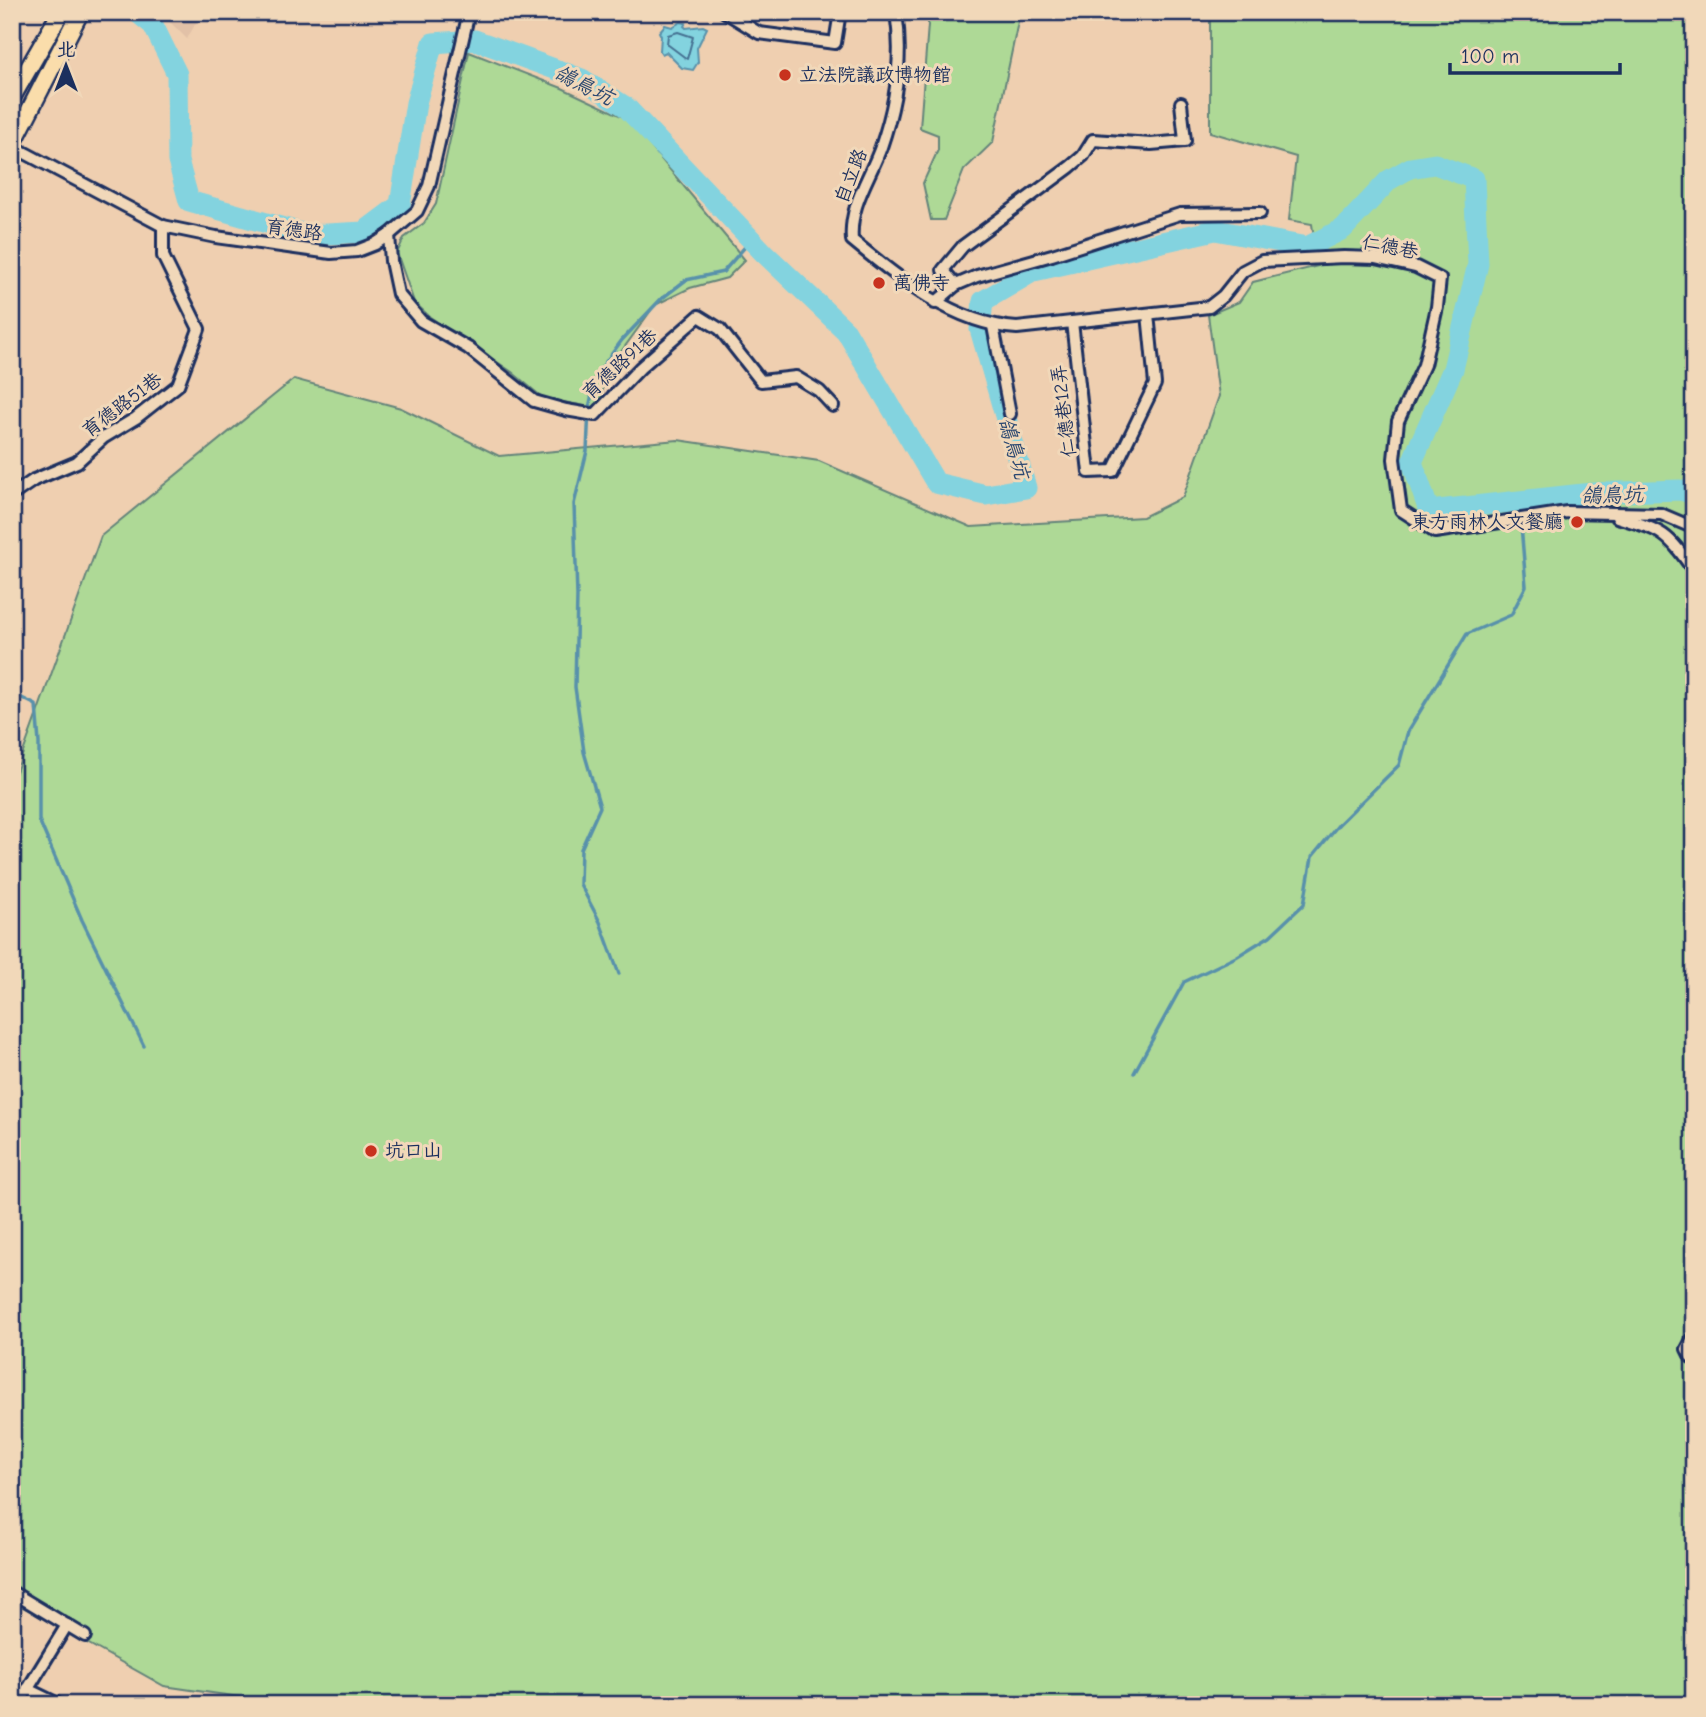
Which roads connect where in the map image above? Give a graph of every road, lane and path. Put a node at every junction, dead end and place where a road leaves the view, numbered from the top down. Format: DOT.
graph roads {
  1 [pos="61,12"];
  2 [pos="80,12"];
  3 [pos="469,12"];
  4 [pos="724,12"];
  5 [pos="840,12"];
  6 [pos="896,12"];
  7 [pos="12,97"];
  8 [pos="1181,103"];
  9 [pos="12,145"];
  10 [pos="1260,213"];
  11 [pos="163,226"];
  12 [pos="389,235"];
  13 [pos="956,285"];
  14 [pos="940,305"];
  15 [pos="1148,314"];
  16 [pos="1072,322"];
  17 [pos="990,324"];
  18 [pos="833,406"];
  19 [pos="1010,414"];
  20 [pos="12,495"];
  21 [pos="1597,513"];
  22 [pos="1694,528"];
  23 [pos="1694,571"];
  24 [pos="1694,1336"];
  25 [pos="1694,1357"];
  26 [pos="12,1592"];
  27 [pos="67,1625"];
  28 [pos="85,1636"];
  29 [pos="27,1689"];
  30 [pos="18,1705"];
  31 [pos="60,1705"];
  1 -- 7 [label="main road"];
  2 -- 9 [label="main road"];
  3 -- 12 [label="street, 育德路"];
  4 -- 5 [label="street"];
  6 -- 14 [label="street, 自立路"];
  8 -- 13 [label="street"];
  9 -- 11 [label="street, 育德路"];
  10 -- 13 [label="street"];
  11 -- 12 [label="street, 育德路"];
  11 -- 20 [label="street, 育德路51巷"];
  12 -- 18 [label="street, 育德路91巷"];
  13 -- 14 [label="street"];
  14 -- 17 [label="street, 仁德巷"];
  15 -- 16 [label="street, 仁德巷"];
  15 -- 16 [label="street, 仁德巷12弄"];
  15 -- 21 [label="street, 仁德巷"];
  16 -- 17 [label="street, 仁德巷"];
  17 -- 19 [label="street"];
  21 -- 22 [label="street, 仁德巷"];
  21 -- 23 [label="street, 仁德巷"];
  24 -- 25 [label="street"];
  26 -- 27 [label="street"];
  27 -- 28 [label="street"];
  27 -- 29 [label="street"];
  29 -- 30 [label="street"];
  29 -- 31 [label="street"];
}
